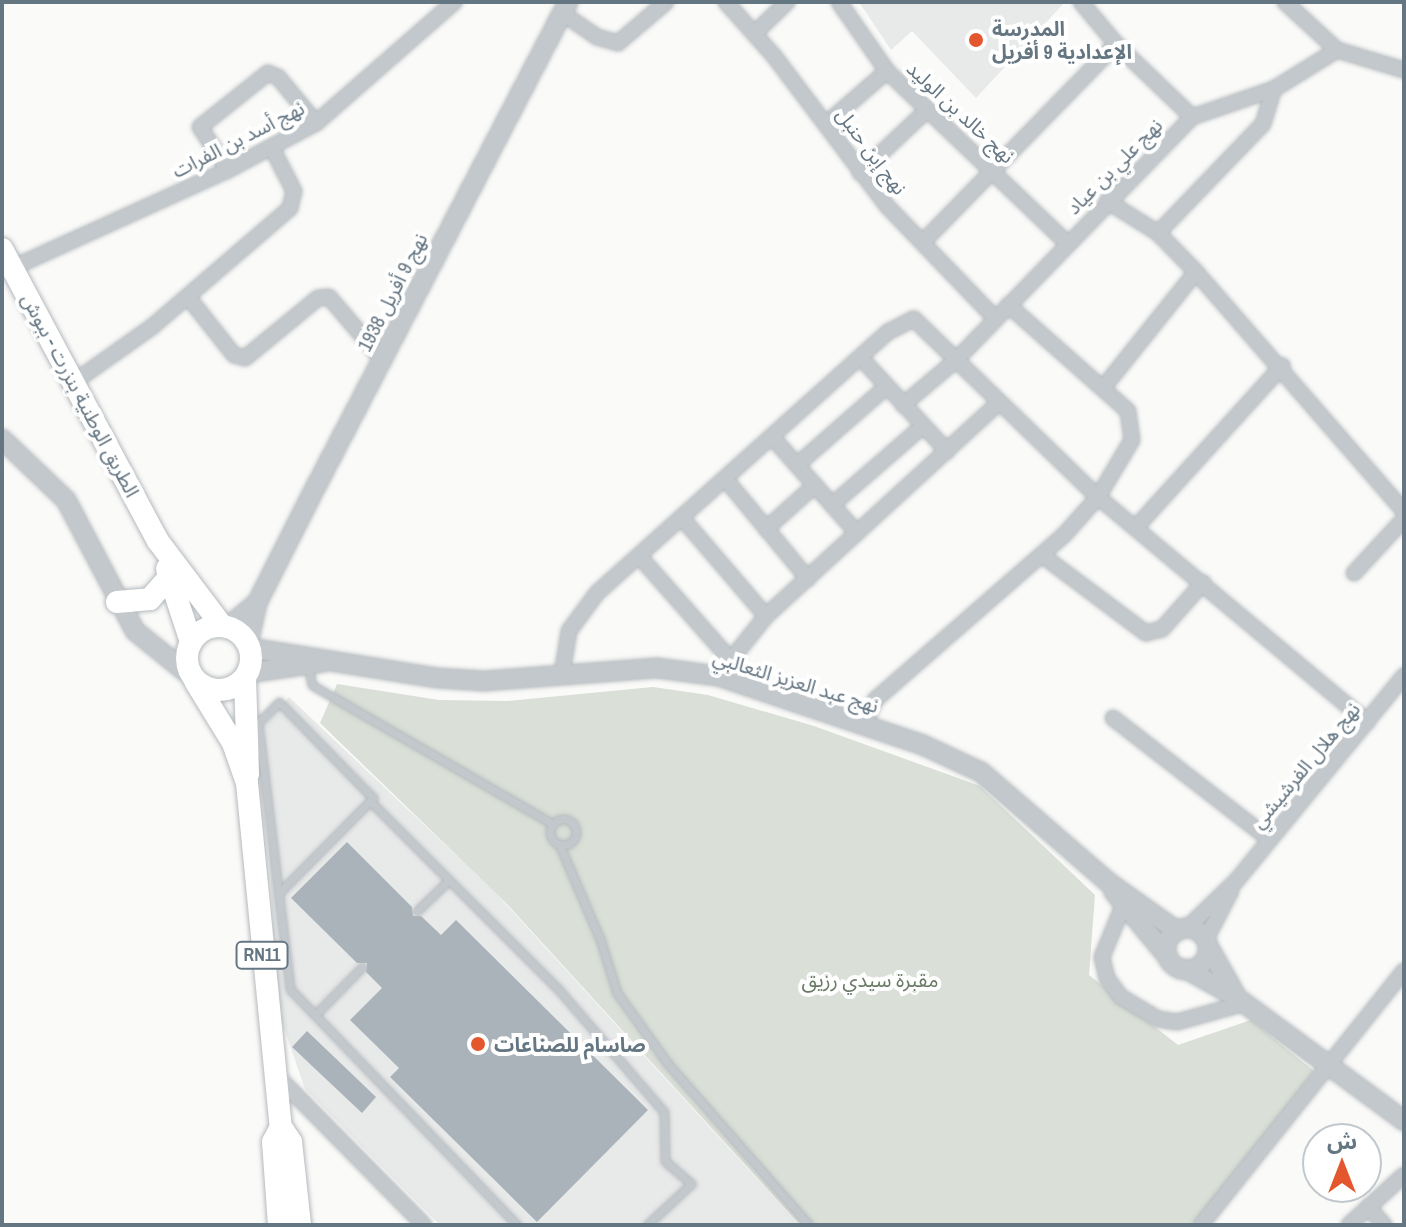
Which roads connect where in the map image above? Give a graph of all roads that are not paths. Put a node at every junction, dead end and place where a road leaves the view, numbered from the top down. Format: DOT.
graph roads {
  1 [pos="454,2"];
  2 [pos="666,2"];
  3 [pos="726,2"];
  4 [pos="787,2"];
  5 [pos="839,2"];
  6 [pos="1081,2"];
  7 [pos="1285,2"];
  8 [pos="565,8"];
  9 [pos="755,33"];
  10 [pos="1116,44"];
  11 [pos="1337,50"];
  12 [pos="1404,70"];
  13 [pos="887,71"];
  14 [pos="1274,89"];
  15 [pos="927,110"];
  16 [pos="1192,117"];
  17 [pos="316,123"];
  18 [pos="826,124"];
  19 [pos="272,148"];
  20 [pos="228,170"];
  21 [pos="994,170"];
  22 [pos="860,173"];
  23 [pos="1107,201"];
  24 [pos="1158,233"];
  25 [pos="923,242"];
  26 [pos="1066,242"];
  27 [pos="7,259"];
  28 [pos="1196,272"];
  29 [pos="188,297"];
  30 [pos="1008,305"];
  31 [pos="994,317"];
  32 [pos="861,358"];
  33 [pos="382,359"];
  34 [pos="956,360"];
  35 [pos="1282,366"];
  36 [pos="74,382"];
  37 [pos="886,387"];
  38 [pos="1103,388"];
  39 [pos="997,404"];
  40 [pos="903,405"];
  41 [pos="923,426"];
  42 [pos="773,438"];
  43 [pos="2,439"];
  44 [pos="947,451"];
  45 [pos="797,465"];
  46 [pos="727,481"];
  47 [pos="815,485"];
  48 [pos="1098,497"];
  49 [pos="832,505"];
  50 [pos="1404,511"];
  51 [pos="682,518"];
  52 [pos="1404,519"];
  53 [pos="1138,525"];
  54 [pos="766,529"];
  55 [pos="857,533"];
  56 [pos="158,541"];
  57 [pos="1043,556"];
  58 [pos="640,557"];
  59 [pos="1354,573"];
  60 [pos="170,576"];
  61 [pos="808,579"];
  62 [pos="1203,583"];
  63 [pos="117,602"];
  64 [pos="257,603"];
  65 [pos="766,616"];
  66 [pos="225,626"];
  67 [pos="145,643"];
  68 [pos="190,645"];
  69 [pos="249,646"];
  70 [pos="729,658"];
  71 [pos="317,664"];
  72 [pos="562,674"];
  73 [pos="247,676"];
  74 [pos="718,676"];
  75 [pos="1404,676"];
  76 [pos="193,678"];
  77 [pos="1113,718"];
  78 [pos="1367,722"];
  79 [pos="864,725"];
  80 [pos="247,783"];
  81 [pos="370,801"];
  82 [pos="553,824"];
  83 [pos="1269,839"];
  84 [pos="559,844"];
  85 [pos="1237,880"];
  86 [pos="448,881"];
  87 [pos="1108,882"];
  88 [pos="279,893"];
  89 [pos="1123,906"];
  90 [pos="417,911"];
  91 [pos="1182,929"];
  92 [pos="1207,942"];
  93 [pos="1168,957"];
  94 [pos="362,967"];
  95 [pos="1186,969"];
  96 [pos="1404,971"];
  97 [pos="1241,1000"];
  98 [pos="315,1015"];
  99 [pos="1329,1067"];
  100 [pos="275,1074"];
  101 [pos="1404,1121"];
  102 [pos="281,1127"];
  103 [pos="1404,1175"];
  104 [pos="1368,1207"];
  105 [pos="279,1225"];
  106 [pos="300,1225"];
  107 [pos="424,1225"];
  108 [pos="517,1225"];
  109 [pos="647,1225"];
  110 [pos="809,1225"];
  111 [pos="1201,1225"];
  112 [pos="1349,1225"];
  113 [pos="1384,1225"];
  1 -- 17 [label="street, نهج أسد بن الفرات"];
  2 -- 8 [label="street"];
  3 -- 9 [label="street, نهج إبن حنبل"];
  4 -- 9 [label="street"];
  5 -- 13 [label="street, نهج خالد بن الوليد"];
  6 -- 10 [label="street"];
  7 -- 11 [label="street"];
  8 -- 33 [label="street, نهج 9 أفريل 1938"];
  9 -- 18 [label="street, نهج إبن حنبل"];
  10 -- 16 [label="street"];
  10 -- 21 [label="street"];
  11 -- 12 [label="street"];
  11 -- 14 [label="street, نهج علي بن عياد"];
  13 -- 15 [label="street, نهج خالد بن الوليد"];
  13 -- 18 [label="street"];
  14 -- 16 [label="street, نهج علي بن عياد"];
  14 -- 24 [label="street"];
  15 -- 21 [label="street, نهج خالد بن الوليد"];
  15 -- 22 [label="street"];
  16 -- 23 [label="street, نهج علي بن عياد"];
  17 -- 19 [label="street, نهج أسد بن الفرات"];
  17 -- 20 [label="street"];
  18 -- 22 [label="street, نهج إبن حنبل"];
  19 -- 20 [label="street, نهج أسد بن الفرات"];
  19 -- 29 [label="street"];
  20 -- 27 [label="street, نهج أسد بن الفرات"];
  21 -- 25 [label="street"];
  21 -- 26 [label="street, نهج خالد بن الوليد"];
  22 -- 25 [label="street, نهج إبن حنبل"];
  23 -- 24 [label="street"];
  23 -- 26 [label="street, نهج علي بن عياد"];
  24 -- 28 [label="street"];
  25 -- 31 [label="street, نهج إبن حنبل"];
  26 -- 30 [label="street, نهج علي بن عياد"];
  27 -- 36 [label="main road, الطريق الوطنية بنزرت - ببوش / RN11"];
  28 -- 35 [label="street"];
  28 -- 38 [label="street"];
  29 -- 33 [label="street"];
  29 -- 36 [label="street"];
  30 -- 31 [label="street, نهج علي بن عياد"];
  30 -- 38 [label="street"];
  31 -- 34 [label="street, نهج علي بن عياد"];
  32 -- 34 [label="street"];
  32 -- 37 [label="street"];
  32 -- 42 [label="street"];
  33 -- 64 [label="street, نهج 9 أفريل 1938"];
  34 -- 39 [label="street"];
  34 -- 40 [label="street, نهج علي بن عياد"];
  35 -- 50 [label="street"];
  35 -- 53 [label="street"];
  36 -- 56 [label="main road, الطريق الوطنية بنزرت - ببوش / RN11"];
  37 -- 40 [label="street"];
  37 -- 45 [label="street"];
  38 -- 48 [label="street"];
  39 -- 44 [label="street"];
  39 -- 48 [label="street"];
  40 -- 41 [label="street"];
  41 -- 44 [label="street"];
  41 -- 49 [label="street"];
  42 -- 45 [label="street"];
  42 -- 46 [label="street"];
  43 -- 63 [label="street"];
  44 -- 55 [label="street"];
  45 -- 47 [label="street"];
  46 -- 51 [label="street"];
  46 -- 54 [label="street"];
  47 -- 49 [label="street"];
  47 -- 54 [label="street"];
  48 -- 53 [label="street"];
  48 -- 57 [label="street"];
  49 -- 55 [label="street"];
  51 -- 58 [label="street"];
  51 -- 65 [label="street"];
  52 -- 59 [label="street"];
  53 -- 62 [label="street"];
  54 -- 61 [label="street"];
  55 -- 61 [label="street"];
  56 -- 60 [label="main road, الطريق الوطنية بنزرت - ببوش / RN11"];
  56 -- 66 [label="main road, الطريق الوطنية بنزرت - ببوش / RN11"];
  57 -- 62 [label="street"];
  57 -- 79 [label="street"];
  58 -- 70 [label="street"];
  58 -- 72 [label="street"];
  60 -- 63 [label="main road"];
  60 -- 68 [label="main road, الطريق الوطنية بنزرت - ببوش / RN11"];
  61 -- 65 [label="street"];
  62 -- 78 [label="street"];
  63 -- 67 [label="street"];
  64 -- 66 [label="street"];
  64 -- 69 [label="street"];
  65 -- 70 [label="street"];
  66 -- 68 [label="main road"];
  66 -- 69 [label="main road, RN11"];
  67 -- 68 [label="street"];
  67 -- 76 [label="street"];
  68 -- 76 [label="main road, RN11"];
  69 -- 71 [label="street"];
  69 -- 73 [label="main road, RN11"];
  70 -- 74 [label="street"];
  71 -- 72 [label="street, نهج عبد العزيز الثعالبي"];
  71 -- 73 [label="street"];
  71 -- 82 [label="lane"];
  72 -- 74 [label="street, نهج عبد العزيز الثعالبي"];
  73 -- 76 [label="main road"];
  73 -- 80 [label="main road, RN11"];
  74 -- 79 [label="street, نهج عبد العزيز الثعالبي"];
  75 -- 78 [label="street, نهج هلال الفرشيشي"];
  76 -- 80 [label="main road, RN11"];
  77 -- 83 [label="street"];
  78 -- 83 [label="street, نهج هلال الفرشيشي"];
  79 -- 87 [label="street, نهج عبد العزيز الثعالبي"];
  80 -- 100 [label="main road, RN11"];
  81 -- 86 [label="lane"];
  81 -- 88 [label="lane"];
  81 -- 88 [label="lane"];
  82 -- 84 [label="lane"];
  82 -- 84 [label="lane"];
  83 -- 85 [label="street, نهج هلال الفرشيشي"];
  84 -- 110 [label="lane"];
  85 -- 91 [label="street, نهج هلال الفرشيشي"];
  85 -- 92 [label="street, نهج هلال الفرشيشي"];
  86 -- 90 [label="lane"];
  86 -- 109 [label="lane"];
  87 -- 89 [label="street, نهج عبد العزيز الثعالبي"];
  87 -- 91 [label="street, نهج عبد العزيز الثعالبي"];
  88 -- 98 [label="lane"];
  89 -- 93 [label="street, نهج عبد العزيز الثعالبي"];
  89 -- 97 [label="street"];
  91 -- 92 [label="street"];
  91 -- 93 [label="street"];
  92 -- 95 [label="street"];
  92 -- 97 [label="street"];
  93 -- 95 [label="street"];
  94 -- 98 [label="lane"];
  95 -- 97 [label="street"];
  96 -- 99 [label="street"];
  97 -- 99 [label="street"];
  98 -- 108 [label="lane"];
  99 -- 101 [label="street"];
  99 -- 111 [label="street"];
  100 -- 102 [label="main road, RN11"];
  100 -- 107 [label="street"];
  102 -- 105 [label="main road, RN11"];
  102 -- 106 [label="main road, RN11"];
  103 -- 104 [label="street"];
  104 -- 112 [label="street"];
  104 -- 113 [label="street"];
}
